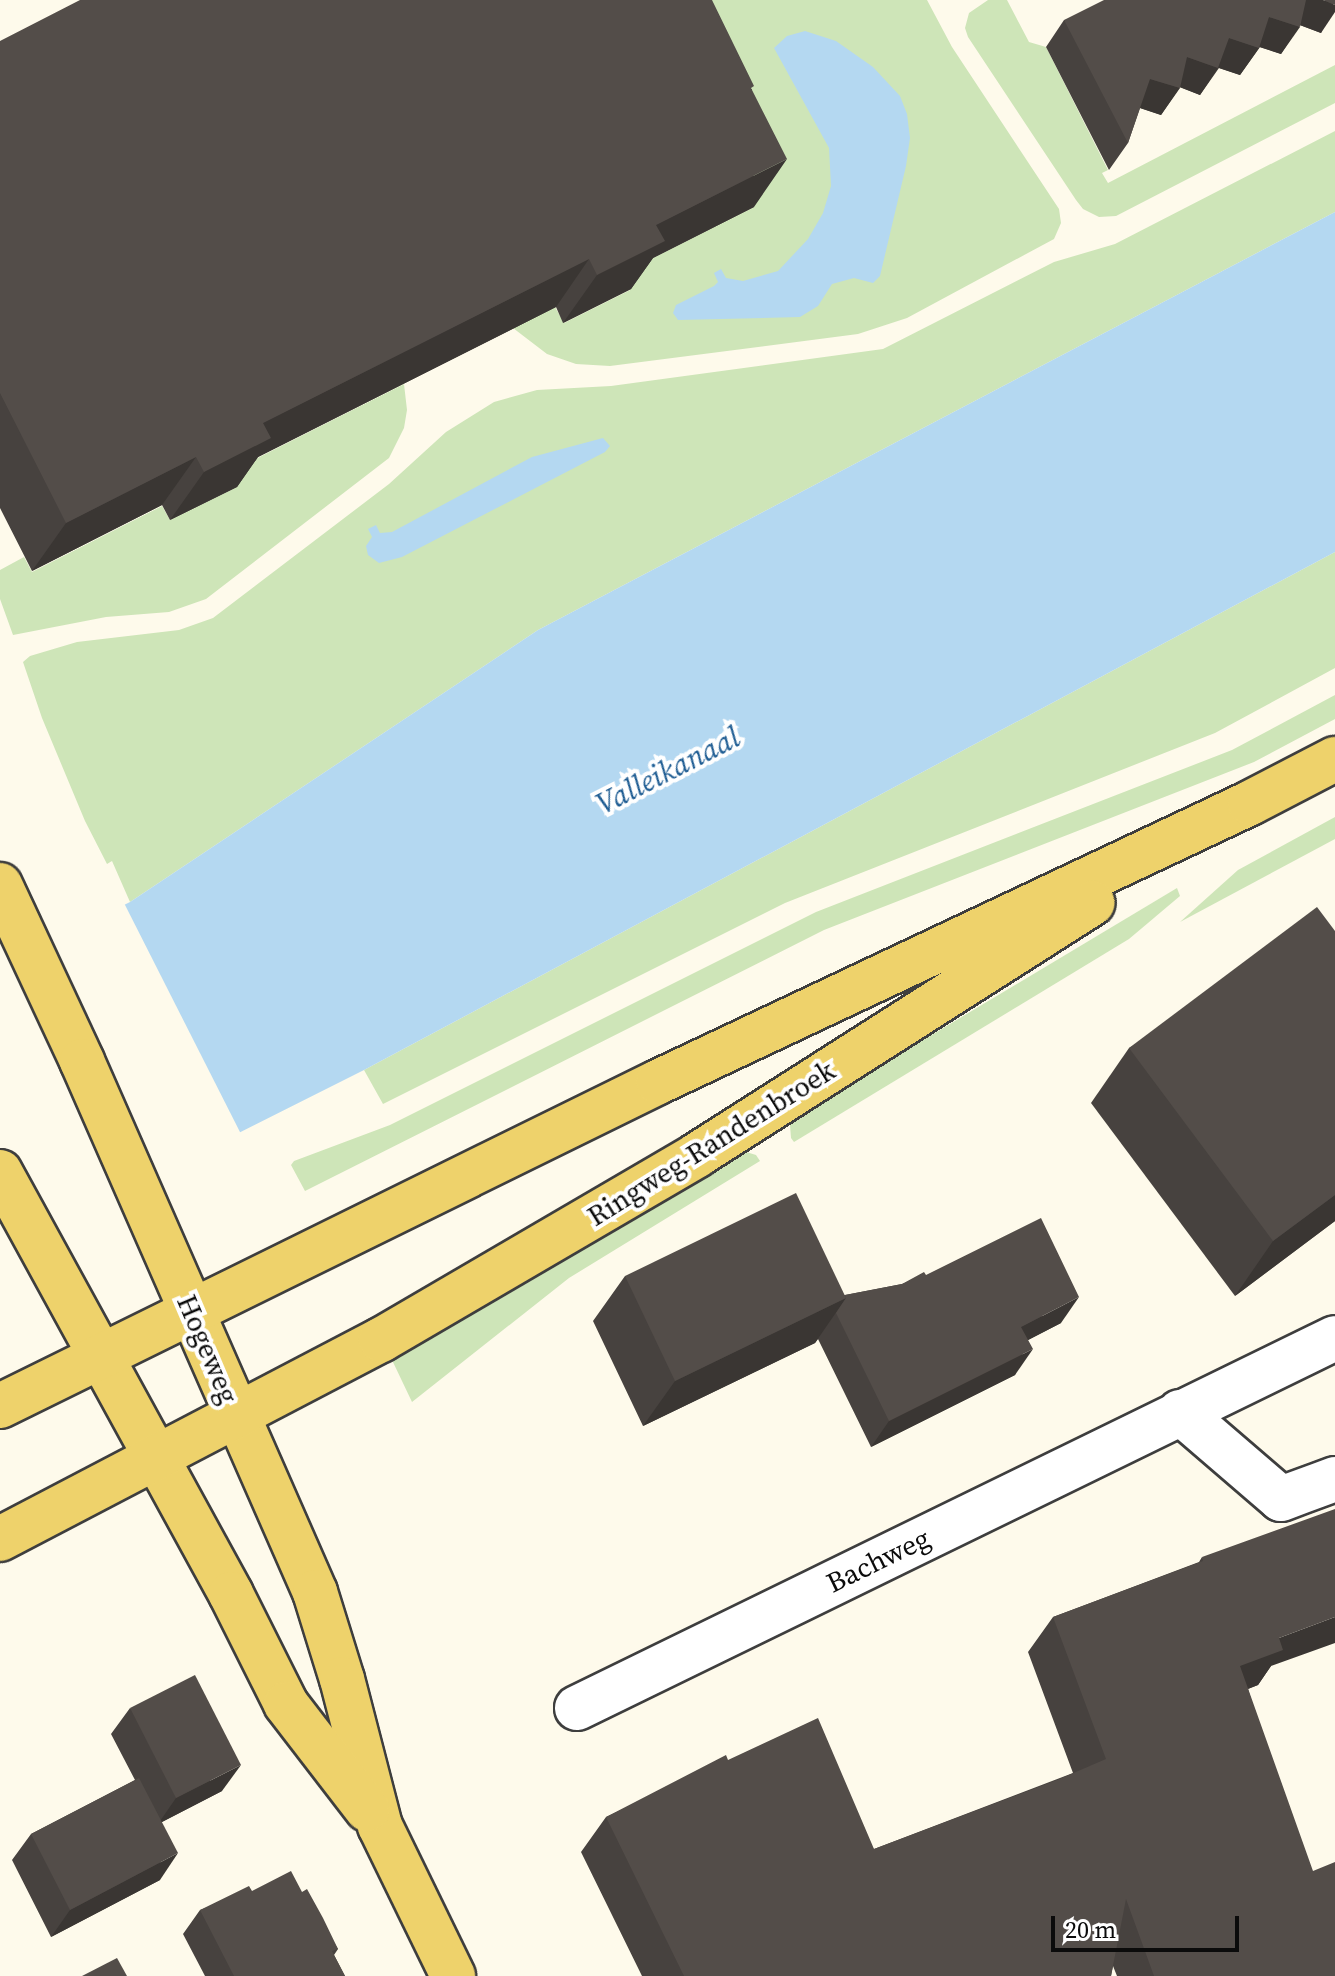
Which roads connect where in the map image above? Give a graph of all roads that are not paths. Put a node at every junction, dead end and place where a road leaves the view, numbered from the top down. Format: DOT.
graph roads {
  1 [pos="1335,759"];
  2 [pos="1250,803"];
  3 [pos="0,885"];
  4 [pos="0,1172"];
  5 [pos="193,1313"];
  6 [pos="1335,1338"];
  7 [pos="102,1357"];
  8 [pos="0,1406"];
  9 [pos="1180,1412"];
  10 [pos="236,1415"];
  11 [pos="156,1457"];
  12 [pos="1335,1479"];
  13 [pos="0,1539"];
  14 [pos="577,1708"];
  15 [pos="380,1826"];
  16 [pos="453,1976"];
  1 -- 2 [label="main road, Ringweg-Randenbroek"];
  2 -- 5 [label="main road, Ringweg-Randenbroek"];
  2 -- 10 [label="main road, Ringweg-Randenbroek"];
  3 -- 5 [label="main road, Hogeweg"];
  4 -- 7 [label="main road, Hogeweg"];
  5 -- 7 [label="main road, Ringweg-Randenbroek"];
  5 -- 10 [label="main road, Hogeweg"];
  6 -- 9 [label="street, Bachweg"];
  7 -- 8 [label="main road, Ringweg-Randenbroek"];
  7 -- 11 [label="main road, Hogeweg"];
  9 -- 12 [label="street"];
  9 -- 14 [label="street, Bachweg"];
  10 -- 11 [label="main road, Ringweg-Randenbroek"];
  10 -- 15 [label="main road, Hogeweg"];
  11 -- 13 [label="main road, Ringweg-Randenbroek"];
  11 -- 15 [label="main road, Hogeweg"];
  15 -- 16 [label="main road, Hogeweg"];
}
